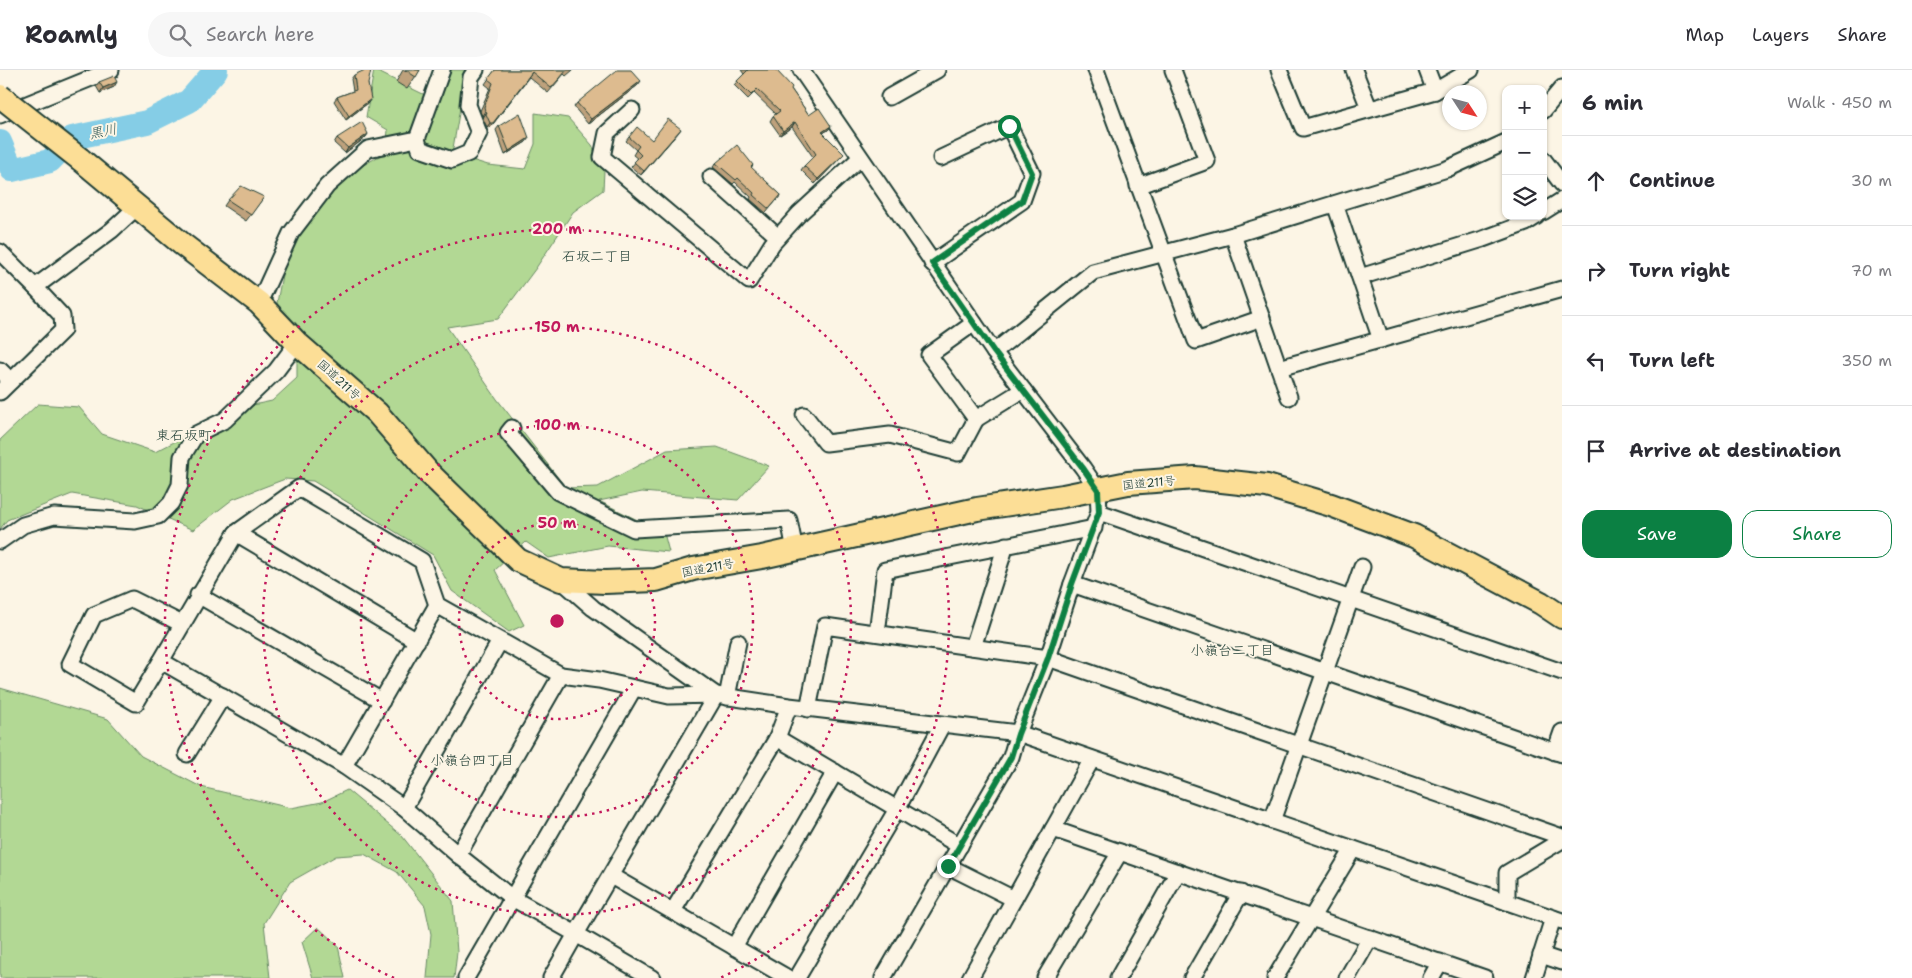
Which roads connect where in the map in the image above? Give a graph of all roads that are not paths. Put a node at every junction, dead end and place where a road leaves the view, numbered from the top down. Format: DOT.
graph roads {
  1 [pos="111,70"];
  2 [pos="442,70"];
  3 [pos="476,70"];
  4 [pos="800,70"];
  5 [pos="938,70"];
  6 [pos="1096,70"];
  7 [pos="1173,70"];
  8 [pos="1279,70"];
  9 [pos="1354,70"];
  10 [pos="1427,70"];
  11 [pos="1471,70"];
  12 [pos="1562,88"];
  13 [pos="1435,91"];
  14 [pos="0,96"];
  15 [pos="889,97"];
  16 [pos="1547,106"];
  17 [pos="1369,108"];
  18 [pos="632,110"];
  19 [pos="0,115"];
  20 [pos="418,139"];
  21 [pos="1502,144"];
  22 [pos="860,158"];
  23 [pos="941,158"];
  24 [pos="1547,164"];
  25 [pos="711,177"];
  26 [pos="1562,184"];
  27 [pos="1138,186"];
  28 [pos="1562,200"];
  29 [pos="1335,204"];
  30 [pos="137,206"];
  31 [pos="1547,209"];
  32 [pos="1531,220"];
  33 [pos="1233,235"];
  34 [pos="778,237"];
  35 [pos="0,252"];
  36 [pos="1163,252"];
  37 [pos="932,263"];
  38 [pos="1360,277"];
  39 [pos="35,287"];
  40 [pos="1562,289"];
  41 [pos="259,303"];
  42 [pos="1262,318"];
  43 [pos="974,323"];
  44 [pos="1381,340"];
  45 [pos="297,343"];
  46 [pos="994,352"];
  47 [pos="1279,368"];
  48 [pos="0,370"];
  49 [pos="11,381"];
  50 [pos="1023,390"];
  51 [pos="0,392"];
  52 [pos="1289,396"];
  53 [pos="804,415"];
  54 [pos="976,419"];
  55 [pos="512,428"];
  56 [pos="1099,501"];
  57 [pos="1094,528"];
  58 [pos="236,533"];
  59 [pos="0,541"];
  60 [pos="1006,546"];
  61 [pos="795,550"];
  62 [pos="1362,567"];
  63 [pos="561,580"];
  64 [pos="1072,584"];
  65 [pos="198,595"];
  66 [pos="1351,599"];
  67 [pos="437,605"];
  68 [pos="1562,617"];
  69 [pos="182,624"];
  70 [pos="877,633"];
  71 [pos="417,641"];
  72 [pos="500,641"];
  73 [pos="738,642"];
  74 [pos="973,647"];
  75 [pos="1048,658"];
  76 [pos="161,661"];
  77 [pos="1325,672"];
  78 [pos="1562,672"];
  79 [pos="561,675"];
  80 [pos="634,688"];
  81 [pos="223,696"];
  82 [pos="722,696"];
  83 [pos="382,701"];
  84 [pos="789,706"];
  85 [pos="808,709"];
  86 [pos="942,725"];
  87 [pos="1562,732"];
  88 [pos="1018,734"];
  89 [pos="777,738"];
  90 [pos="1300,744"];
  91 [pos="1559,753"];
  92 [pos="187,754"];
  93 [pos="1092,759"];
  94 [pos="344,766"];
  95 [pos="835,772"];
  96 [pos="404,808"];
  97 [pos="897,809"];
  98 [pos="1272,821"];
  99 [pos="1053,829"];
  100 [pos="1562,838"];
  101 [pos="960,846"];
  102 [pos="1353,849"];
  103 [pos="1120,852"];
  104 [pos="458,855"];
  105 [pos="948,866"];
  106 [pos="1178,872"];
  107 [pos="611,876"];
  108 [pos="1241,893"];
  109 [pos="512,898"];
  110 [pos="1014,899"];
  111 [pos="1507,902"];
  112 [pos="673,911"];
  113 [pos="1311,917"];
  114 [pos="1558,920"];
  115 [pos="576,934"];
  116 [pos="1370,938"];
  117 [pos="734,947"];
  118 [pos="1541,955"];
  119 [pos="1440,962"];
  120 [pos="1562,962"];
  121 [pos="642,976"];
  122 [pos="466,978"];
  123 [pos="551,978"];
  124 [pos="788,978"];
  125 [pos="797,978"];
  126 [pos="883,978"];
  127 [pos="970,978"];
  128 [pos="1046,978"];
  129 [pos="1118,978"];
  130 [pos="1192,978"];
  131 [pos="1275,978"];
  132 [pos="1347,978"];
  133 [pos="1431,978"];
  134 [pos="1485,978"];
  135 [pos="1534,978"];
  1 -- 19 [label="street"];
  2 -- 20 [label="street"];
  3 -- 20 [label="street"];
  4 -- 22 [label="street"];
  5 -- 15 [label="street"];
  6 -- 27 [label="street"];
  7 -- 27 [label="street"];
  8 -- 17 [label="street"];
  9 -- 17 [label="street"];
  10 -- 13 [label="street"];
  11 -- 13 [label="street"];
  12 -- 16 [label="street"];
  13 -- 17 [label="street"];
  14 -- 30 [label="highway, 国道211号, bridge"];
  18 -- 34 [label="street"];
  20 -- 41 [label="street"];
  21 -- 29 [label="street"];
  22 -- 34 [label="street"];
  22 -- 37 [label="street"];
  23 -- 37 [label="street"];
  24 -- 26 [label="street"];
  25 -- 34 [label="street"];
  27 -- 36 [label="street"];
  28 -- 31 [label="street"];
  29 -- 33 [label="street"];
  29 -- 38 [label="street"];
  30 -- 39 [label="street"];
  30 -- 41 [label="highway, 国道211号"];
  32 -- 38 [label="street"];
  33 -- 36 [label="street"];
  33 -- 42 [label="street"];
  35 -- 39 [label="street"];
  36 -- 42 [label="street"];
  36 -- 46 [label="street"];
  37 -- 43 [label="street"];
  38 -- 44 [label="street"];
  39 -- 49 [label="street"];
  40 -- 44 [label="street"];
  41 -- 45 [label="highway, 国道211号"];
  42 -- 47 [label="street"];
  43 -- 46 [label="street"];
  43 -- 54 [label="street"];
  44 -- 47 [label="street"];
  45 -- 59 [label="street"];
  45 -- 63 [label="highway, 国道211号"];
  46 -- 50 [label="street"];
  47 -- 52 [label="street"];
  48 -- 49 [label="street"];
  49 -- 51 [label="street"];
  50 -- 54 [label="street"];
  50 -- 56 [label="street"];
  53 -- 54 [label="street"];
  55 -- 61 [label="street"];
  56 -- 57 [label="street"];
  56 -- 61 [label="highway, 国道211号"];
  56 -- 66 [label="street"];
  56 -- 68 [label="highway, 国道211号"];
  57 -- 60 [label="street"];
  57 -- 64 [label="street"];
  58 -- 65 [label="street"];
  58 -- 67 [label="street"];
  58 -- 71 [label="street"];
  60 -- 70 [label="street"];
  60 -- 74 [label="street"];
  61 -- 63 [label="highway, 国道211号"];
  62 -- 66 [label="street"];
  63 -- 82 [label="street"];
  64 -- 75 [label="street"];
  64 -- 77 [label="street"];
  65 -- 69 [label="street"];
  65 -- 83 [label="street"];
  66 -- 77 [label="street"];
  66 -- 78 [label="street"];
  67 -- 71 [label="street"];
  67 -- 72 [label="street"];
  69 -- 76 [label="street"];
  69 -- 76 [label="street"];
  70 -- 74 [label="street"];
  70 -- 85 [label="street"];
  71 -- 83 [label="street"];
  72 -- 79 [label="street"];
  72 -- 96 [label="street"];
  73 -- 82 [label="street"];
  74 -- 75 [label="street"];
  75 -- 88 [label="street"];
  75 -- 90 [label="street"];
  76 -- 81 [label="street"];
  77 -- 90 [label="street"];
  77 -- 91 [label="street"];
  79 -- 80 [label="street"];
  79 -- 104 [label="street"];
  80 -- 82 [label="street"];
  80 -- 109 [label="street"];
  81 -- 92 [label="street"];
  81 -- 94 [label="street"];
  82 -- 84 [label="street"];
  82 -- 107 [label="street"];
  83 -- 94 [label="street"];
  84 -- 85 [label="street"];
  84 -- 89 [label="street"];
  85 -- 86 [label="street"];
  86 -- 88 [label="street"];
  86 -- 97 [label="street"];
  87 -- 91 [label="street"];
  88 -- 93 [label="street"];
  88 -- 101 [label="street"];
  89 -- 95 [label="street"];
  89 -- 112 [label="street"];
  90 -- 98 [label="street"];
  90 -- 100 [label="street"];
  93 -- 98 [label="street"];
  93 -- 99 [label="street"];
  94 -- 96 [label="street"];
  95 -- 97 [label="street"];
  95 -- 117 [label="street"];
  96 -- 104 [label="street"];
  97 -- 101 [label="street"];
  97 -- 125 [label="street"];
  98 -- 102 [label="street"];
  99 -- 103 [label="street"];
  99 -- 110 [label="street"];
  100 -- 111 [label="street"];
  101 -- 105 [label="street"];
  102 -- 111 [label="street"];
  102 -- 113 [label="street"];
  103 -- 106 [label="street"];
  103 -- 128 [label="street"];
  104 -- 109 [label="street"];
  105 -- 110 [label="street"];
  105 -- 126 [label="street"];
  106 -- 108 [label="street"];
  106 -- 129 [label="street"];
  107 -- 112 [label="street"];
  107 -- 115 [label="street"];
  108 -- 113 [label="street"];
  108 -- 130 [label="street"];
  109 -- 115 [label="street"];
  109 -- 122 [label="street"];
  110 -- 127 [label="street"];
  111 -- 114 [label="street"];
  112 -- 117 [label="street"];
  113 -- 116 [label="street"];
  113 -- 131 [label="street"];
  114 -- 118 [label="street"];
  115 -- 121 [label="street"];
  115 -- 123 [label="street"];
  116 -- 119 [label="street"];
  116 -- 132 [label="street"];
  117 -- 124 [label="street"];
  118 -- 120 [label="street"];
  118 -- 135 [label="street"];
  119 -- 133 [label="street"];
  119 -- 134 [label="street"];
}
